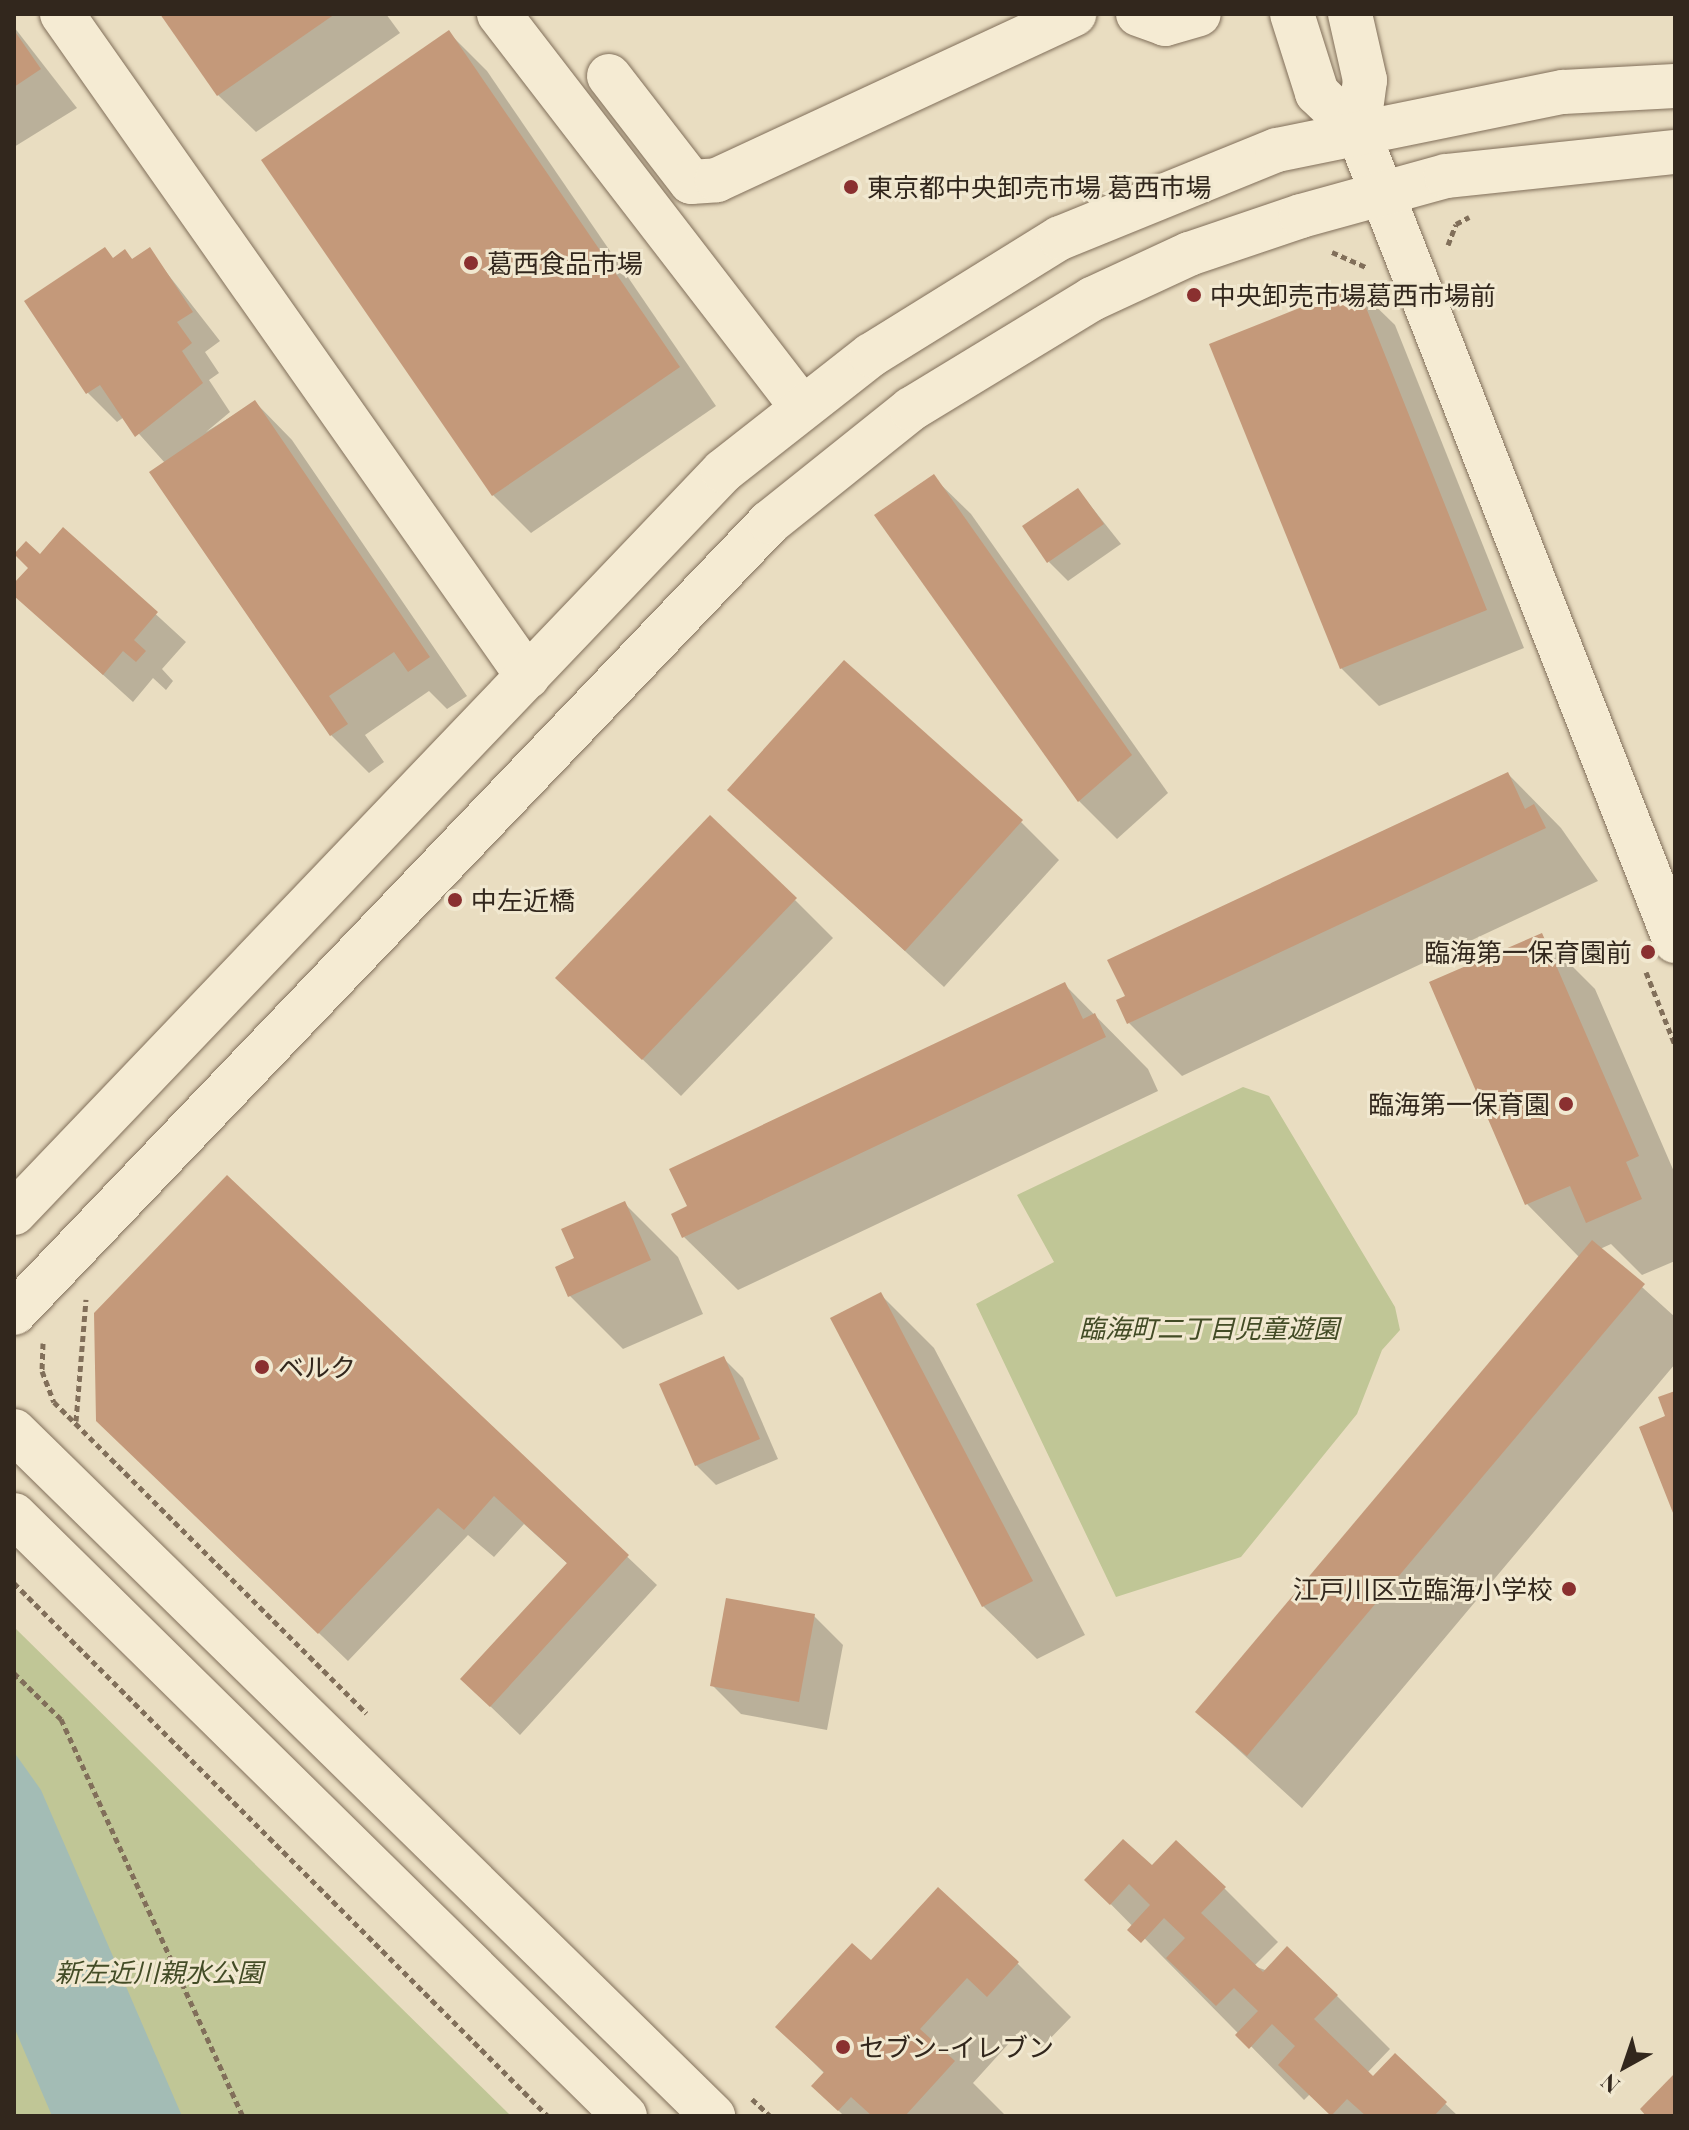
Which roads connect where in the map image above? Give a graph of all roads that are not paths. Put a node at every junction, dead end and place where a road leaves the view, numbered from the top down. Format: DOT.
graph roads {
  1 [pos="62,14"];
  2 [pos="499,14"];
  3 [pos="1074,14"];
  4 [pos="1138,14"];
  5 [pos="1199,14"];
  6 [pos="1292,14"];
  7 [pos="1350,14"];
  8 [pos="609,76"];
  9 [pos="1675,86"];
  10 [pos="1358,132"];
  11 [pos="1675,152"];
  12 [pos="1381,194"];
  13 [pos="801,406"];
  14 [pos="528,677"];
  15 [pos="1675,941"];
  16 [pos="14,1213"];
  17 [pos="29,1326"];
  18 [pos="14,1431"];
  19 [pos="14,1515"];
  20 [pos="731,2106"];
  21 [pos="625,2116"];
  1 -- 14 [label="street"];
  2 -- 13 [label="street"];
  3 -- 8 [label="street"];
  4 -- 5 [label="street"];
  6 -- 10 [label="street"];
  7 -- 10 [label="street"];
  9 -- 10 [label="street"];
  10 -- 12 [label="street"];
  10 -- 13 [label="street"];
  11 -- 12 [label="street"];
  12 -- 15 [label="street"];
  12 -- 17 [label="street"];
  13 -- 14 [label="street"];
  14 -- 16 [label="street"];
  18 -- 20 [label="street"];
  19 -- 21 [label="street"];
}
